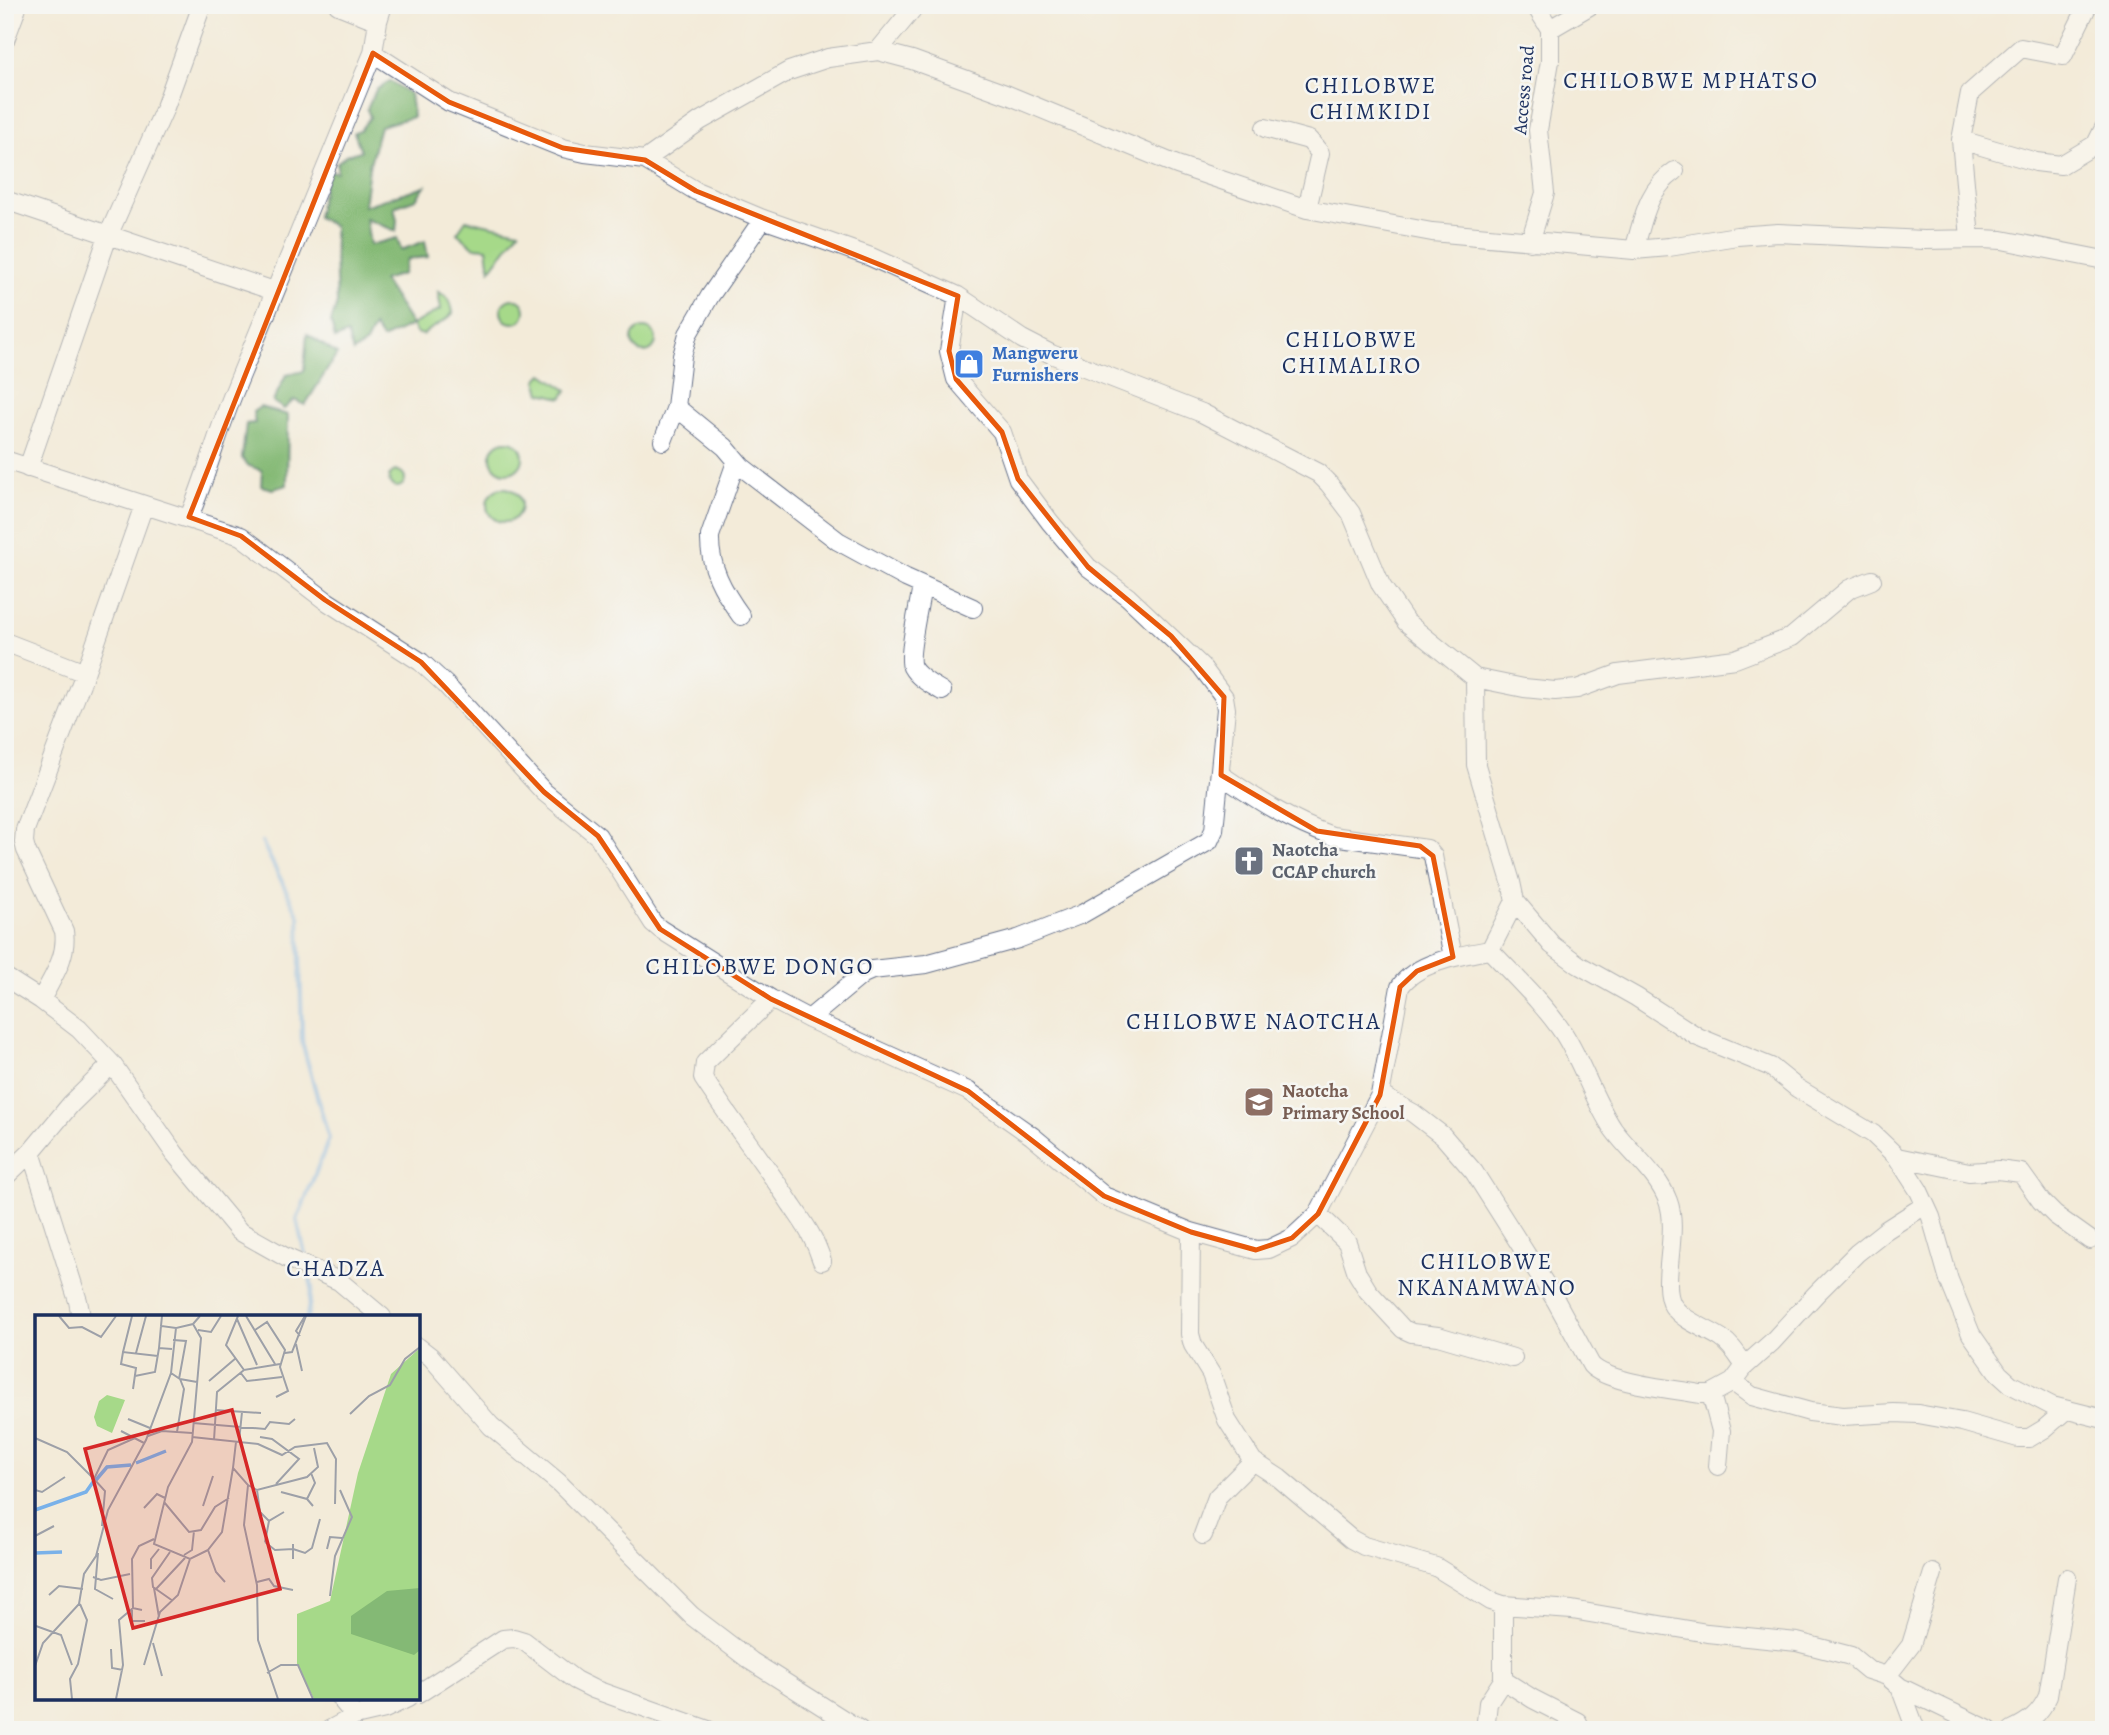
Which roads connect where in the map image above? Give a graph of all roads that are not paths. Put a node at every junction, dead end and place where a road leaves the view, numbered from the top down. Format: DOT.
graph roads {
  1 [pos="18,5"];
  2 [pos="202,5"];
  3 [pos="338,5"];
  4 [pos="916,5"];
  5 [pos="1535,5"];
  6 [pos="1591,5"];
  7 [pos="2088,5"];
  8 [pos="381,13"];
  9 [pos="1550,29"];
  10 [pos="5,40"];
  11 [pos="878,51"];
  12 [pos="373,53"];
  13 [pos="1265,128"];
  14 [pos="2104,128"];
  15 [pos="1961,140"];
  16 [pos="645,160"];
  17 [pos="1675,171"];
  18 [pos="5,200"];
  19 [pos="1307,209"];
  20 [pos="763,219"];
  21 [pos="108,236"];
  22 [pos="1970,239"];
  23 [pos="1530,242"];
  24 [pos="1634,250"];
  25 [pos="2104,260"];
  26 [pos="274,291"];
  27 [pos="958,296"];
  28 [pos="676,407"];
  29 [pos="663,441"];
  30 [pos="5,460"];
  31 [pos="736,462"];
  32 [pos="28,468"];
  33 [pos="144,505"];
  34 [pos="189,517"];
  35 [pos="1872,580"];
  36 [pos="922,586"];
  37 [pos="973,608"];
  38 [pos="741,616"];
  39 [pos="5,642"];
  40 [pos="85,673"];
  41 [pos="1475,678"];
  42 [pos="942,691"];
  43 [pos="1221,775"];
  44 [pos="1515,901"];
  45 [pos="1490,950"];
  46 [pos="1453,957"];
  47 [pos="5,977"];
  48 [pos="771,999"];
  49 [pos="41,1000"];
  50 [pos="809,1019"];
  51 [pos="112,1064"];
  52 [pos="1380,1095"];
  53 [pos="31,1153"];
  54 [pos="1897,1157"];
  55 [pos="5,1177"];
  56 [pos="1925,1205"];
  57 [pos="1318,1214"];
  58 [pos="1191,1232"];
  59 [pos="2090,1240"];
  60 [pos="822,1261"];
  61 [pos="81,1315"];
  62 [pos="380,1315"];
  63 [pos="420,1349"];
  64 [pos="1513,1358"];
  65 [pos="1745,1366"];
  66 [pos="1732,1382"];
  67 [pos="1711,1394"];
  68 [pos="2066,1410"];
  69 [pos="2104,1419"];
  70 [pos="1253,1461"];
  71 [pos="1718,1466"];
  72 [pos="1203,1535"];
  73 [pos="1933,1573"];
  74 [pos="2067,1577"];
  75 [pos="1503,1605"];
  76 [pos="1503,1680"];
  77 [pos="1894,1681"];
  78 [pos="420,1693"];
  79 [pos="342,1700"];
  80 [pos="404,1700"];
  81 [pos="355,1716"];
  82 [pos="1578,1722"];
  83 [pos="329,1730"];
  84 [pos="708,1730"];
  85 [pos="860,1730"];
  86 [pos="1485,1730"];
  87 [pos="1916,1730"];
  88 [pos="1989,1730"];
  89 [pos="2012,1730"];
  1 -- 10 [label="street"];
  2 -- 21 [label="street"];
  3 -- 8 [label="street"];
  4 -- 11 [label="street"];
  5 -- 9 [label="street"];
  6 -- 9 [label="street, Access road"];
  7 -- 15 [label="street"];
  8 -- 12 [label="street"];
  9 -- 23 [label="street, Access road"];
  11 -- 16 [label="street"];
  11 -- 19 [label="street"];
  12 -- 16 [label="street"];
  12 -- 26 [label="street"];
  13 -- 19 [label="street"];
  14 -- 15 [label="street"];
  15 -- 22 [label="street"];
  16 -- 20 [label="street"];
  17 -- 24 [label="street"];
  18 -- 21 [label="street"];
  19 -- 23 [label="street"];
  20 -- 27 [label="street"];
  20 -- 28 [label="street"];
  21 -- 26 [label="street"];
  21 -- 32 [label="street"];
  22 -- 24 [label="street"];
  22 -- 25 [label="street"];
  23 -- 24 [label="street"];
  26 -- 34 [label="street"];
  27 -- 41 [label="street"];
  27 -- 43 [label="street"];
  28 -- 29 [label="street"];
  28 -- 31 [label="street"];
  30 -- 32 [label="street"];
  31 -- 36 [label="street"];
  31 -- 38 [label="street"];
  32 -- 33 [label="street"];
  33 -- 34 [label="street"];
  33 -- 40 [label="street"];
  34 -- 48 [label="street"];
  35 -- 41 [label="street"];
  36 -- 37 [label="street"];
  36 -- 42 [label="street"];
  39 -- 40 [label="street"];
  40 -- 49 [label="street"];
  41 -- 44 [label="street"];
  43 -- 46 [label="street"];
  43 -- 50 [label="street"];
  44 -- 45 [label="street"];
  44 -- 54 [label="street"];
  45 -- 46 [label="street"];
  45 -- 65 [label="street"];
  46 -- 52 [label="street"];
  47 -- 49 [label="street"];
  48 -- 50 [label="street"];
  48 -- 60 [label="street"];
  49 -- 51 [label="street"];
  50 -- 58 [label="street"];
  51 -- 53 [label="street"];
  51 -- 62 [label="street"];
  52 -- 57 [label="street"];
  52 -- 67 [label="street"];
  53 -- 55 [label="street"];
  53 -- 61 [label="street"];
  54 -- 56 [label="street"];
  54 -- 59 [label="street"];
  56 -- 65 [label="street"];
  56 -- 68 [label="street"];
  57 -- 58 [label="street"];
  57 -- 64 [label="street"];
  58 -- 70 [label="street"];
  63 -- 85 [label="street"];
  65 -- 66 [label="street"];
  66 -- 67 [label="street"];
  66 -- 68 [label="street"];
  67 -- 71 [label="street"];
  68 -- 69 [label="street"];
  70 -- 72 [label="street"];
  70 -- 75 [label="street"];
  73 -- 77 [label="street"];
  74 -- 89 [label="street"];
  75 -- 76 [label="street"];
  75 -- 77 [label="street"];
  76 -- 82 [label="street"];
  76 -- 86 [label="street"];
  77 -- 87 [label="street"];
  77 -- 88 [label="street"];
  78 -- 84 [label="street"];
  79 -- 81 [label="street"];
  80 -- 81 [label="street"];
  81 -- 83 [label="street"];
}
